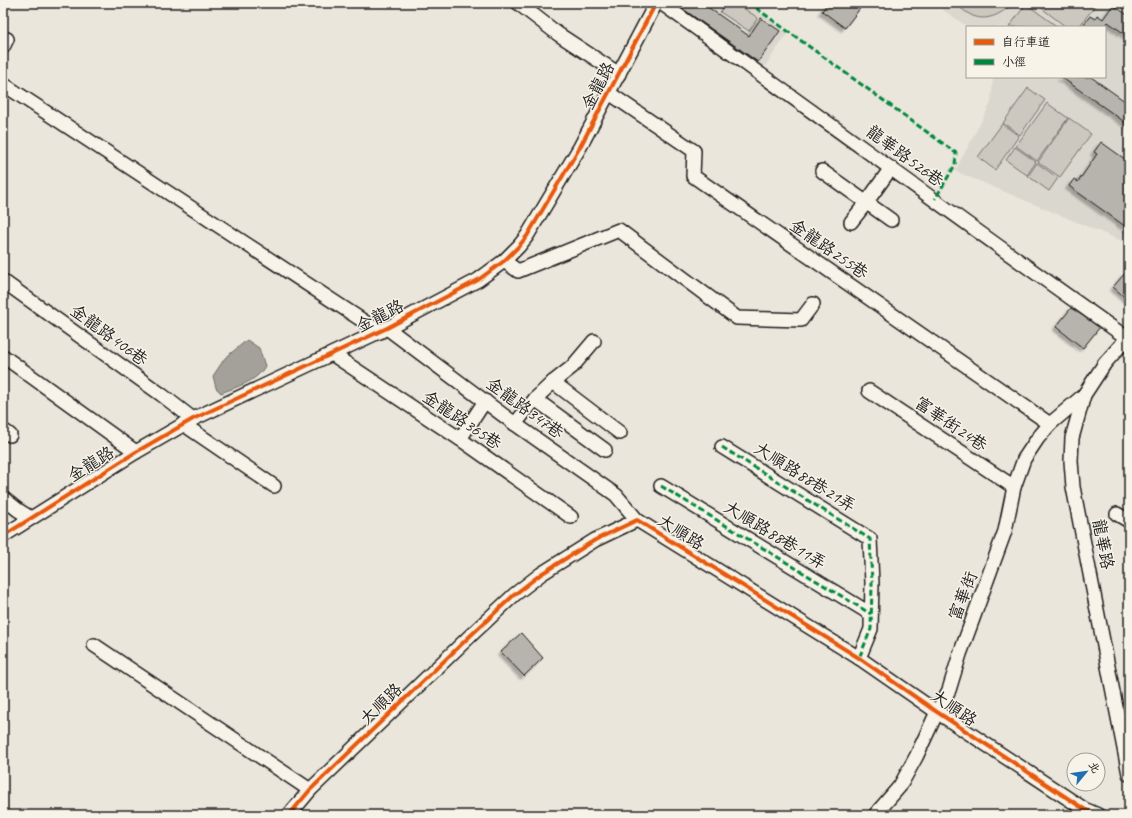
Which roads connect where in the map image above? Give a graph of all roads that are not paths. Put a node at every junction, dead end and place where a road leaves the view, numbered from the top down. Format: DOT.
graph roads {
  1 [pos="518,3"];
  2 [pos="656,3"];
  3 [pos="661,3"];
  4 [pos="619,74"];
  5 [pos="3,84"];
  6 [pos="609,93"];
  7 [pos="891,168"];
  8 [pos="822,171"];
  9 [pos="866,203"];
  10 [pos="891,220"];
  11 [pos="851,222"];
  12 [pos="504,260"];
  13 [pos="3,281"];
  14 [pos="813,304"];
  15 [pos="384,330"];
  16 [pos="1128,337"];
  17 [pos="594,341"];
  18 [pos="332,354"];
  19 [pos="3,356"];
  20 [pos="553,382"];
  21 [pos="869,391"];
  22 [pos="1084,395"];
  23 [pos="535,399"];
  24 [pos="485,401"];
  25 [pos="188,422"];
  26 [pos="515,424"];
  27 [pos="1050,424"];
  28 [pos="620,433"];
  29 [pos="460,439"];
  30 [pos="722,447"];
  31 [pos="605,450"];
  32 [pos="136,452"];
  33 [pos="274,486"];
  34 [pos="661,486"];
  35 [pos="1014,487"];
  36 [pos="3,498"];
  37 [pos="1117,514"];
  38 [pos="571,517"];
  39 [pos="31,518"];
  40 [pos="637,520"];
  41 [pos="1129,521"];
  42 [pos="3,536"];
  43 [pos="871,614"];
  44 [pos="94,645"];
  45 [pos="859,658"];
  46 [pos="937,712"];
  47 [pos="1129,774"];
  48 [pos="310,790"];
  49 [pos="289,815"];
  50 [pos="875,815"];
  51 [pos="1098,815"];
  1 -- 4 [label="street"];
  2 -- 4 [label="street, 金龍路"];
  3 -- 7 [label="street, 龍華路526巷"];
  4 -- 6 [label="street, 金龍路"];
  5 -- 15 [label="street, 金龍路347巷"];
  6 -- 12 [label="street, 金龍路"];
  6 -- 27 [label="street, 金龍路255巷"];
  7 -- 9 [label="street"];
  7 -- 16 [label="street, 龍華路526巷"];
  8 -- 9 [label="street"];
  9 -- 10 [label="street"];
  9 -- 11 [label="street"];
  12 -- 14 [label="street"];
  12 -- 15 [label="street, 金龍路"];
  13 -- 25 [label="street, 金龍路406巷"];
  15 -- 18 [label="street, 金龍路"];
  15 -- 24 [label="street, 金龍路347巷"];
  16 -- 22 [label="street, 龍華路"];
  17 -- 20 [label="street"];
  18 -- 25 [label="street, 金龍路"];
  18 -- 29 [label="street, 金龍路365巷"];
  19 -- 32 [label="street"];
  20 -- 23 [label="street"];
  20 -- 28 [label="street"];
  21 -- 35 [label="street, 富華街24巷"];
  22 -- 27 [label="street, 富華街"];
  22 -- 47 [label="street, 龍華路"];
  23 -- 26 [label="street"];
  23 -- 31 [label="street"];
  24 -- 26 [label="street, 金龍路347巷"];
  24 -- 29 [label="street"];
  25 -- 32 [label="street, 金龍路"];
  25 -- 33 [label="street, 金龍路406巷"];
  26 -- 40 [label="street, 金龍路347巷"];
  27 -- 35 [label="street, 富華街"];
  29 -- 38 [label="street, 金龍路365巷"];
  30 -- 43 [label="street, 大順路88巷21弄"];
  32 -- 39 [label="street, 金龍路"];
  34 -- 43 [label="street, 大順路88巷11弄"];
  35 -- 46 [label="street, 富華街"];
  36 -- 39 [label="street"];
  37 -- 41 [label="street"];
  39 -- 42 [label="street, 金龍路"];
  40 -- 45 [label="street, 大順路"];
  40 -- 48 [label="street, 大順路"];
  43 -- 45 [label="street"];
  44 -- 48 [label="street"];
  45 -- 46 [label="street, 大順路"];
  46 -- 50 [label="street, 富華街"];
  46 -- 51 [label="street, 大順路"];
  48 -- 49 [label="street, 大順路"];
}
